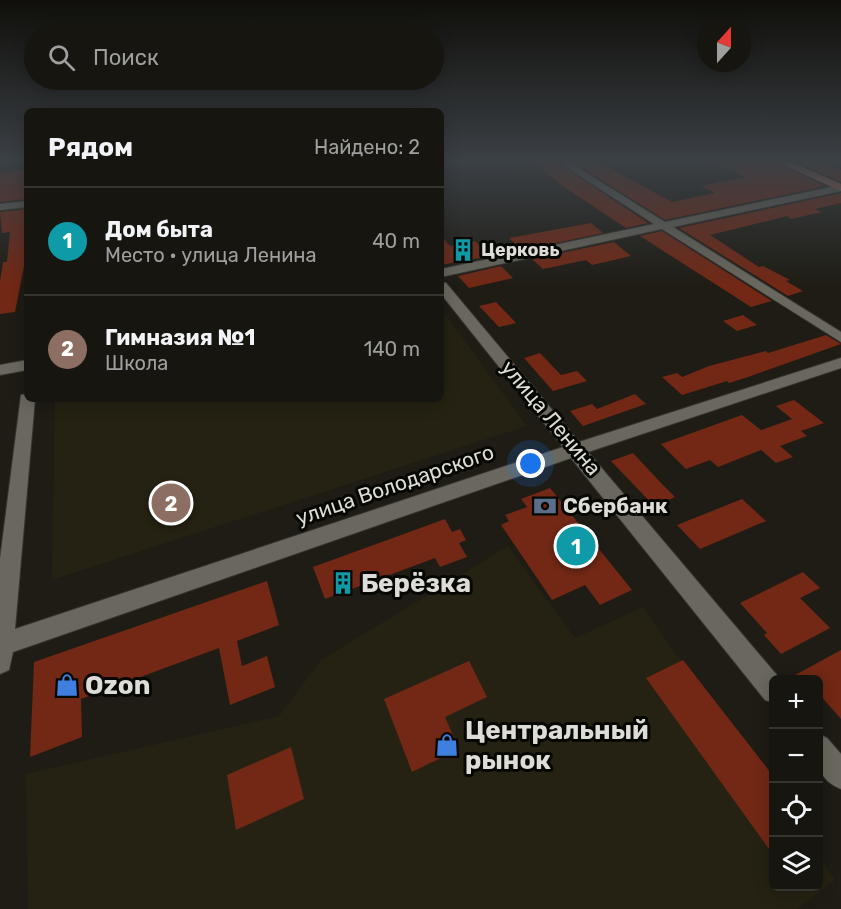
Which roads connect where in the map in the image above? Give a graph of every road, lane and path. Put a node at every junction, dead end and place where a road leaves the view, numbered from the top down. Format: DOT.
graph roads {
  1 [pos="625,201"];
  2 [pos="778,201"];
  3 [pos="24,204"];
  4 [pos="0,207"];
  5 [pos="664,226"];
  6 [pos="444,272"];
  7 [pos="444,290"];
  8 [pos="841,338"];
  9 [pos="841,363"];
  10 [pos="24,365"];
  11 [pos="0,370"];
  12 [pos="27,402"];
  13 [pos="577,449"];
  14 [pos="1,650"];
  15 [pos="769,685"];
  16 [pos="823,752"];
  17 [pos="841,775"];
  1 -- 5 [label="street"];
  2 -- 5 [label="street"];
  3 -- 4 [label="street"];
  5 -- 6 [label="street"];
  5 -- 8 [label="street"];
  7 -- 13 [label="street, улица Ленина"];
  9 -- 13 [label="street, улица Володарского"];
  10 -- 11 [label="street"];
  12 -- 14 [label="street"];
  13 -- 14 [label="street, улица Володарского"];
  13 -- 15 [label="street, улица Ленина"];
  16 -- 17 [label="street"];
}
